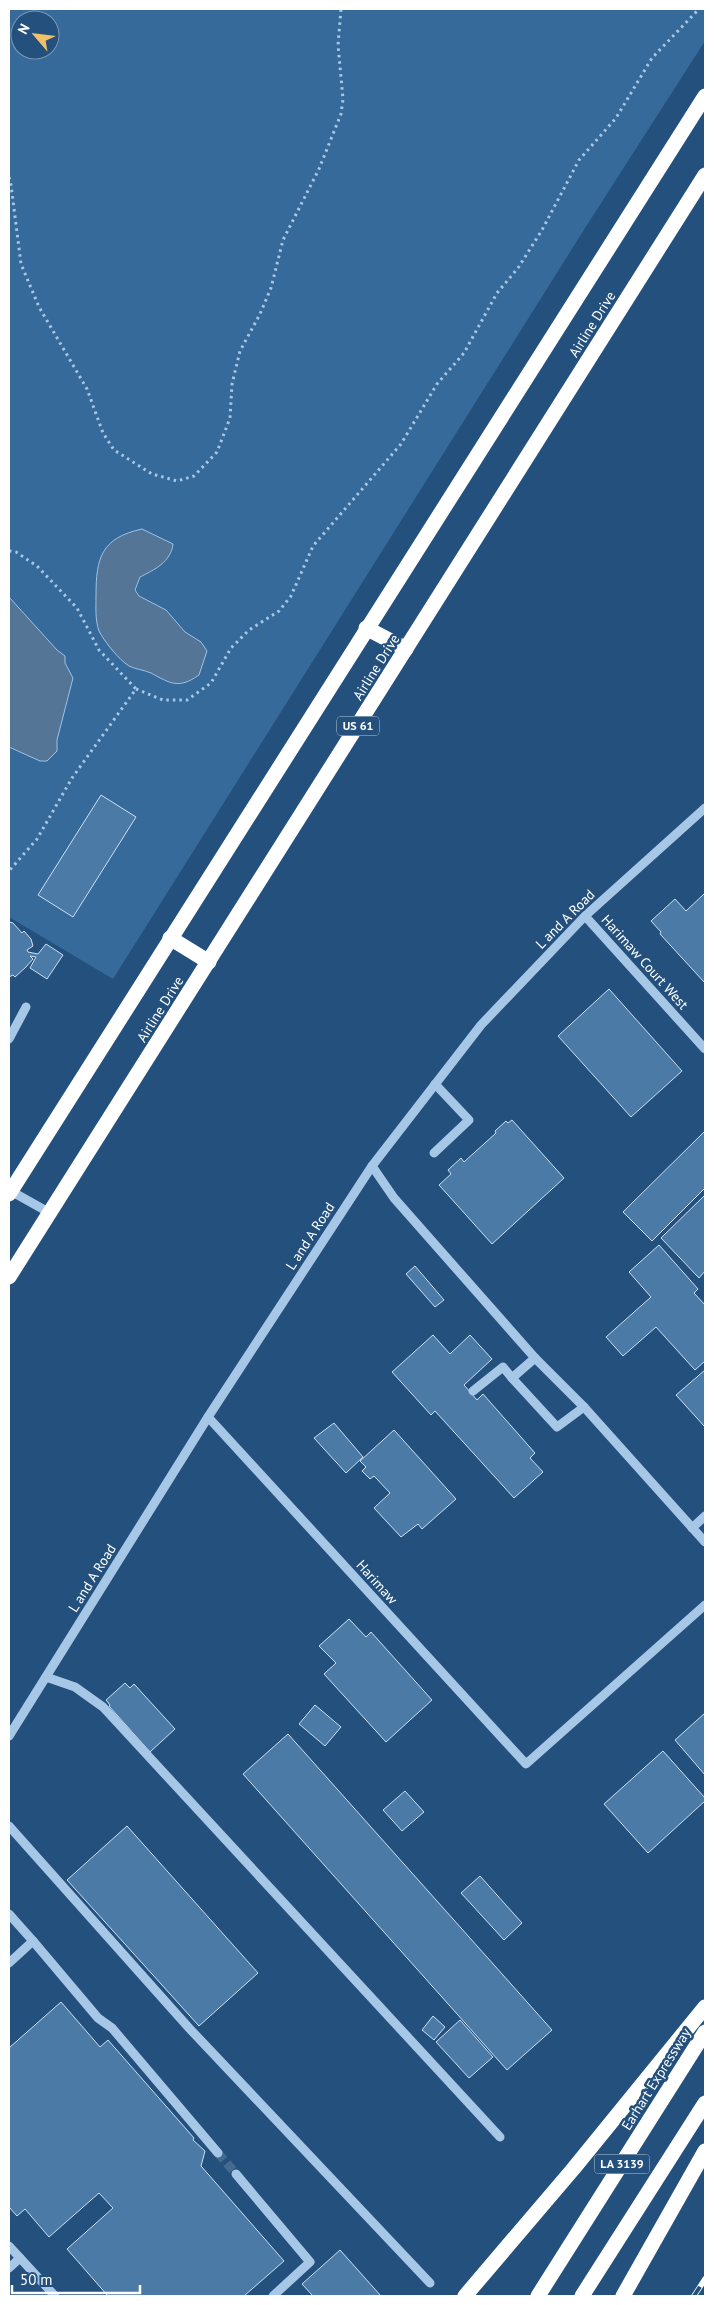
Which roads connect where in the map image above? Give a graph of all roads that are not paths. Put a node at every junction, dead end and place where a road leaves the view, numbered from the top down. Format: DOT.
graph roads {
  1 [pos="705,96"];
  2 [pos="705,175"];
  3 [pos="366,628"];
  4 [pos="406,649"];
  5 [pos="705,808"];
  6 [pos="585,916"];
  7 [pos="170,938"];
  8 [pos="209,962"];
  9 [pos="26,1007"];
  10 [pos="9,1039"];
  11 [pos="705,1049"];
  12 [pos="435,1084"];
  13 [pos="434,1153"];
  14 [pos="372,1166"];
  15 [pos="9,1191"];
  16 [pos="50,1213"];
  17 [pos="9,1277"];
  18 [pos="535,1358"];
  19 [pos="512,1378"];
  20 [pos="474,1391"];
  21 [pos="584,1407"];
  22 [pos="208,1417"];
  23 [pos="705,1516"];
  24 [pos="692,1528"];
  25 [pos="705,1542"];
  26 [pos="705,1605"];
  27 [pos="46,1677"];
  28 [pos="9,1736"];
  29 [pos="9,1826"];
  30 [pos="9,1914"];
  31 [pos="33,1941"];
  32 [pos="9,1963"];
  33 [pos="705,2007"];
  34 [pos="705,2032"];
  35 [pos="705,2103"];
  36 [pos="500,2136"];
  37 [pos="705,2150"];
  38 [pos="218,2153"];
  39 [pos="236,2174"];
  40 [pos="9,2246"];
  41 [pos="20,2258"];
  42 [pos="9,2268"];
  43 [pos="430,2284"];
  44 [pos="55,2296"];
  45 [pos="273,2296"];
  46 [pos="465,2296"];
  47 [pos="538,2296"];
  48 [pos="582,2296"];
  49 [pos="623,2296"];
  1 -- 3 [label="highway, Airline Drive"];
  2 -- 4 [label="highway, Airline Drive / US 61"];
  3 -- 4 [label="highway"];
  3 -- 7 [label="highway, Airline Drive"];
  4 -- 8 [label="highway, Airline Drive / US 61"];
  5 -- 6 [label="street, L and A Road"];
  6 -- 11 [label="street, Harimaw Court West"];
  6 -- 12 [label="street, L and A Road"];
  7 -- 8 [label="highway"];
  7 -- 15 [label="highway, Airline Drive"];
  8 -- 16 [label="highway, Airline Drive / US 61"];
  9 -- 10 [label="street"];
  12 -- 13 [label="street"];
  12 -- 14 [label="street, L and A Road"];
  14 -- 18 [label="street"];
  14 -- 22 [label="street, L and A Road"];
  15 -- 16 [label="street"];
  16 -- 17 [label="highway, Airline Drive / US 61"];
  18 -- 19 [label="street"];
  18 -- 21 [label="street"];
  19 -- 20 [label="street"];
  19 -- 21 [label="street"];
  21 -- 24 [label="street"];
  22 -- 26 [label="street, Harimaw"];
  22 -- 27 [label="street, L and A Road"];
  23 -- 24 [label="street"];
  24 -- 25 [label="street"];
  27 -- 28 [label="street, L and A Road"];
  27 -- 36 [label="street"];
  29 -- 43 [label="street"];
  30 -- 31 [label="street"];
  31 -- 32 [label="street"];
  31 -- 38 [label="street"];
  33 -- 46 [label="highway"];
  34 -- 47 [label="highway, Earhart Expressway / LA 3139"];
  35 -- 48 [label="highway, LA 3139"];
  37 -- 49 [label="highway"];
  39 -- 45 [label="street"];
  40 -- 41 [label="street"];
  41 -- 42 [label="street"];
  41 -- 44 [label="street"];
}
